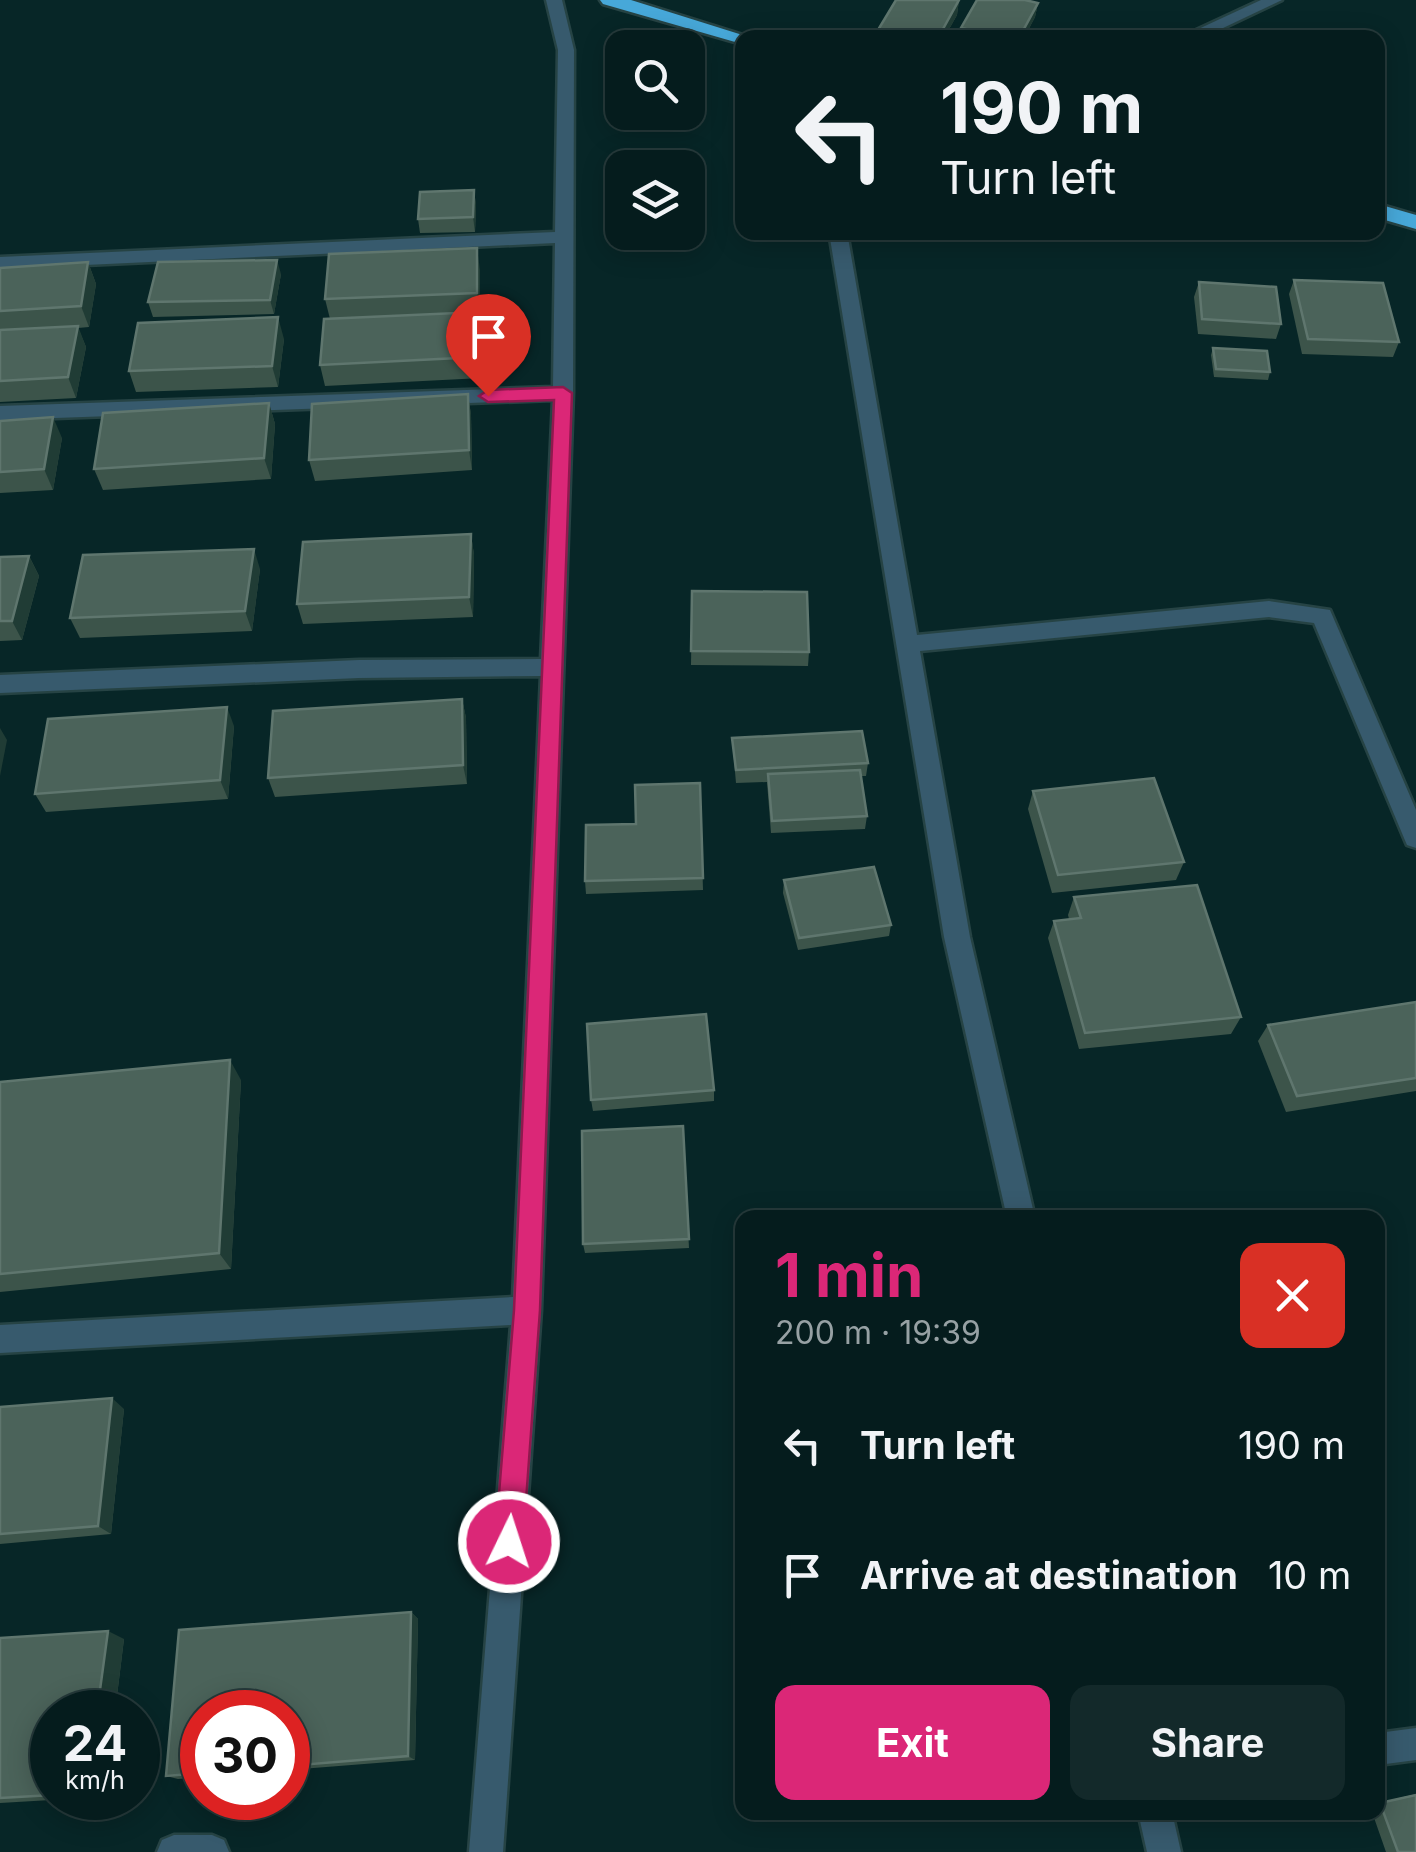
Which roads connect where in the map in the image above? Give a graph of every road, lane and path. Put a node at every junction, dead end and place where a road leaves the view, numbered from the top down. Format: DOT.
graph roads {
  1 [pos="554,0"];
  2 [pos="610,0"];
  3 [pos="1274,0"];
  4 [pos="1205,30"];
  5 [pos="735,36"];
  6 [pos="1385,213"];
  7 [pos="1416,222"];
  8 [pos="564,238"];
  9 [pos="839,240"];
  10 [pos="0,263"];
  11 [pos="563,393"];
  12 [pos="0,413"];
  13 [pos="908,644"];
  14 [pos="550,667"];
  15 [pos="0,684"];
  16 [pos="1416,838"];
  17 [pos="1018,1210"];
  18 [pos="527,1310"];
  19 [pos="0,1338"];
  20 [pos="1416,1744"];
  21 [pos="1385,1748"];
  22 [pos="1157,1820"];
  23 [pos="174,1852"];
  24 [pos="212,1852"];
  25 [pos="486,1852"];
  26 [pos="1164,1852"];
  1 -- 8 [label="street"];
  2 -- 5 [label="highway"];
  3 -- 4 [label="street"];
  6 -- 7 [label="highway"];
  8 -- 10 [label="street"];
  8 -- 11 [label="street"];
  9 -- 13 [label="street"];
  11 -- 12 [label="street"];
  11 -- 14 [label="street"];
  13 -- 16 [label="street"];
  13 -- 17 [label="street"];
  14 -- 15 [label="street"];
  14 -- 18 [label="street"];
  18 -- 19 [label="street"];
  18 -- 25 [label="street"];
  20 -- 21 [label="street"];
  22 -- 26 [label="street"];
  23 -- 24 [label="street"];
}
